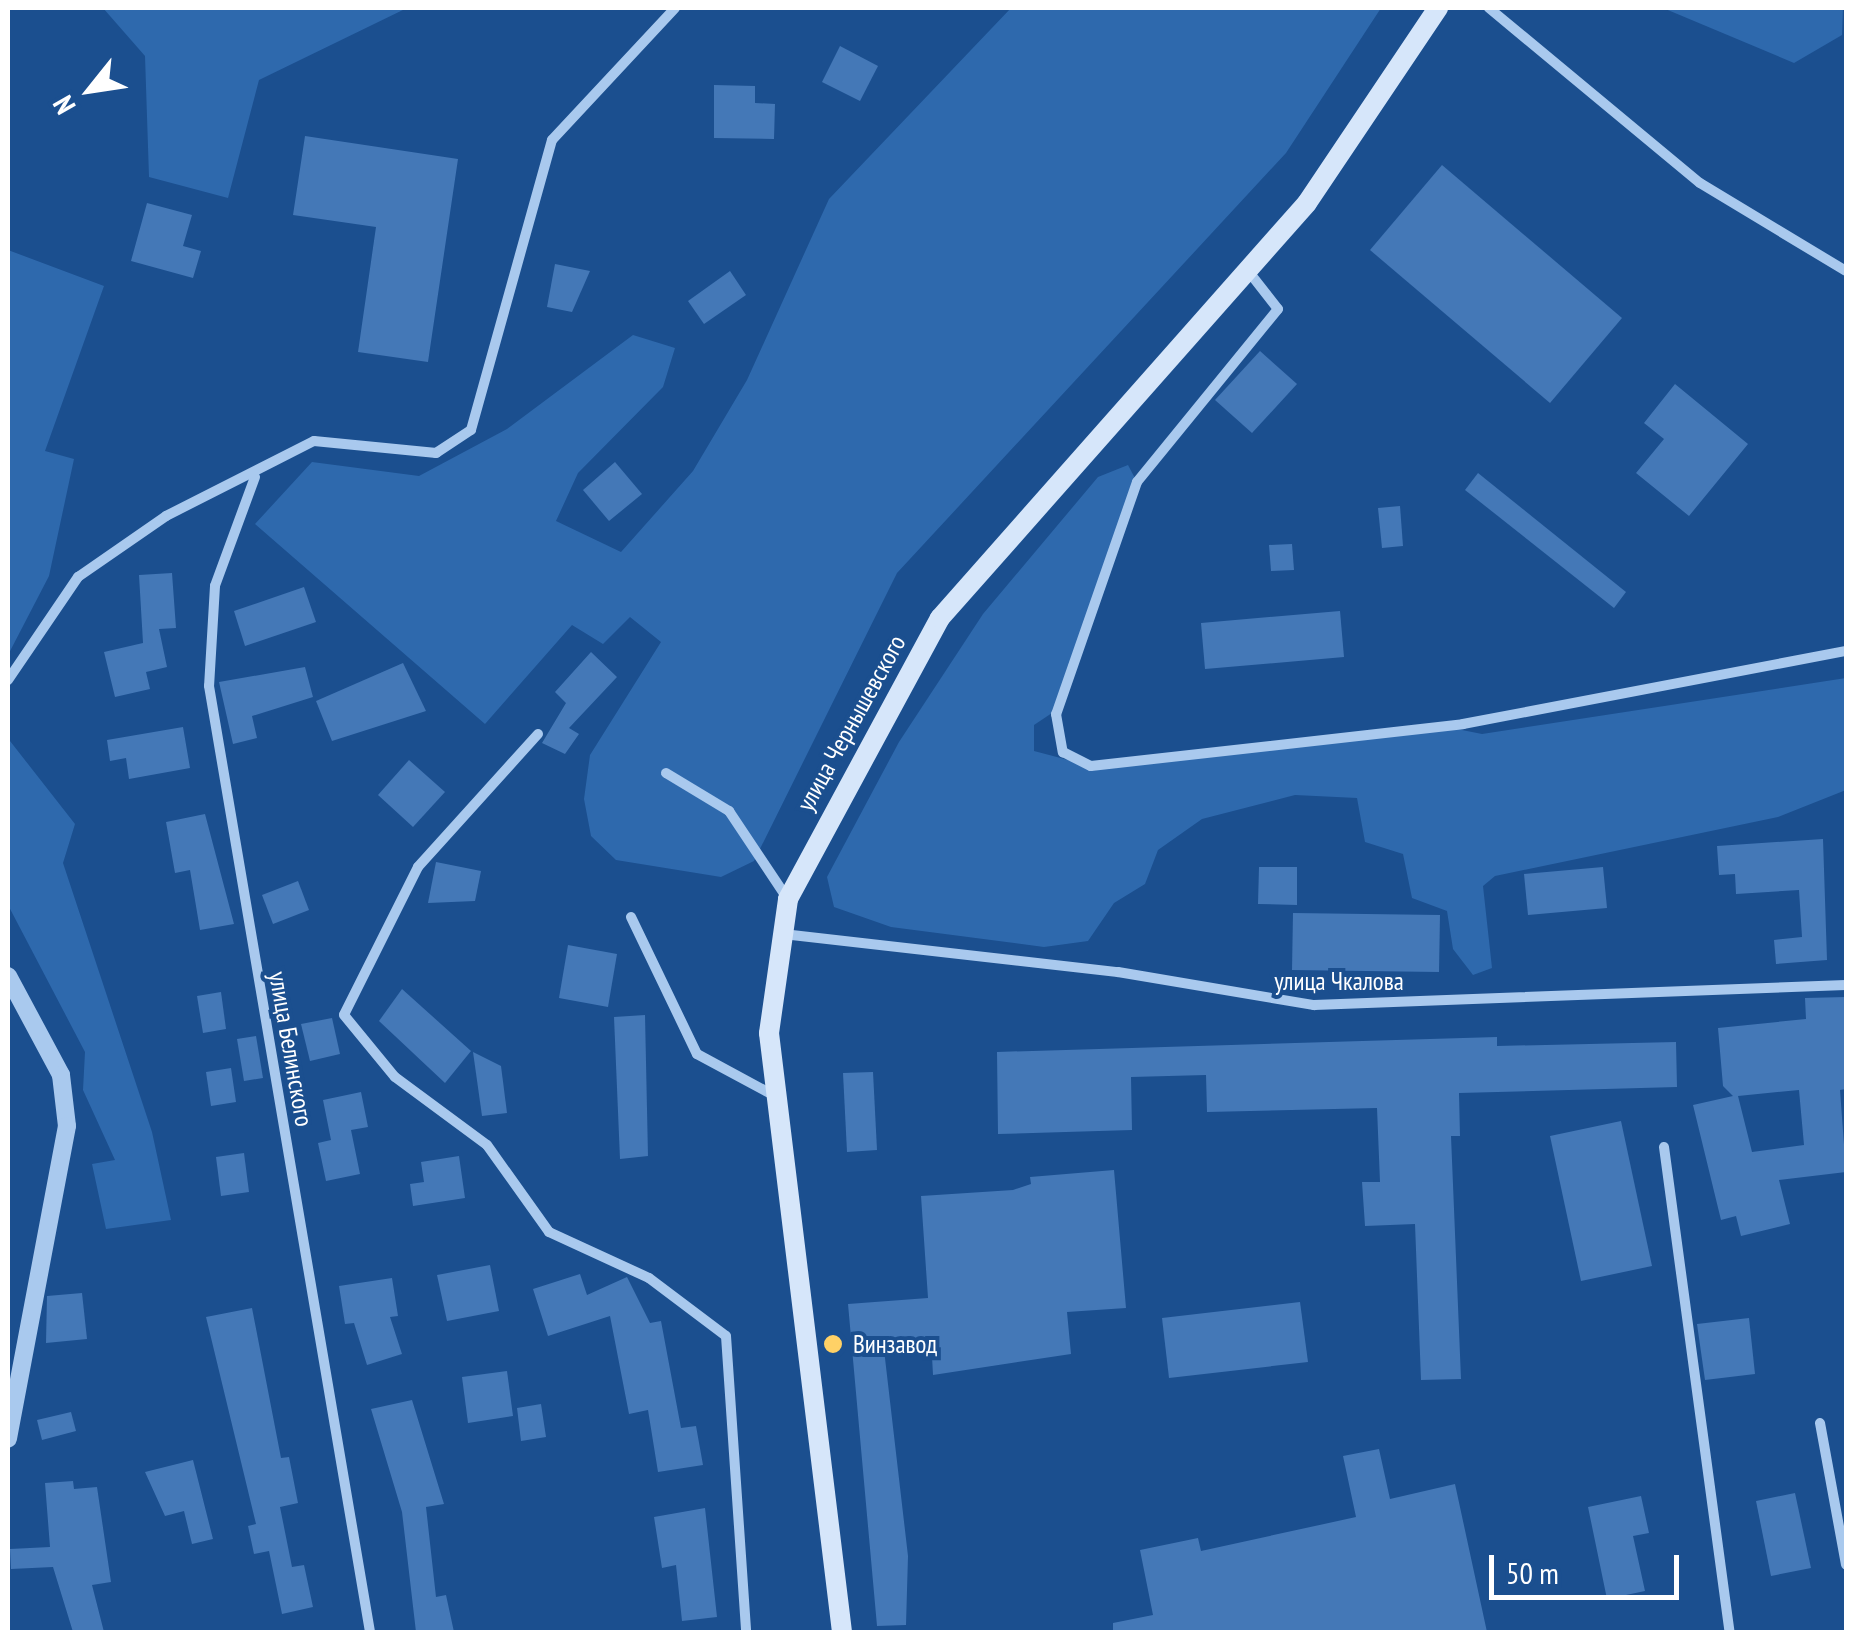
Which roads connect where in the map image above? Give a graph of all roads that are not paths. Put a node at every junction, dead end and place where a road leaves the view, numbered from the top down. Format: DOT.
graph roads {
  1 [pos="675,8"];
  2 [pos="1438,8"];
  3 [pos="1489,8"];
  4 [pos="1846,271"];
  5 [pos="1249,272"];
  6 [pos="255,477"];
  7 [pos="1846,650"];
  8 [pos="8,680"];
  9 [pos="538,734"];
  10 [pos="666,773"];
  11 [pos="788,898"];
  12 [pos="631,917"];
  13 [pos="777,933"];
  14 [pos="8,976"];
  15 [pos="1846,985"];
  16 [pos="775,1096"];
  17 [pos="1664,1147"];
  18 [pos="1820,1423"];
  19 [pos="8,1438"];
  20 [pos="1846,1564"];
  21 [pos="370,1632"];
  22 [pos="746,1632"];
  23 [pos="842,1632"];
  24 [pos="1730,1632"];
  1 -- 6 [label="street"];
  2 -- 5 [label="main road, улица Чернышевского"];
  3 -- 4 [label="street"];
  5 -- 7 [label="street"];
  5 -- 11 [label="main road, улица Чернышевского"];
  6 -- 8 [label="street"];
  6 -- 21 [label="street, улица Белинского"];
  9 -- 22 [label="street"];
  10 -- 11 [label="street"];
  11 -- 13 [label="main road, улица Чернышевского"];
  12 -- 16 [label="street"];
  13 -- 15 [label="street, улица Чкалова"];
  13 -- 16 [label="main road, улица Чернышевского"];
  14 -- 19 [label="street"];
  16 -- 23 [label="main road, улица Чернышевского"];
  17 -- 24 [label="street"];
  18 -- 20 [label="street"];
}
